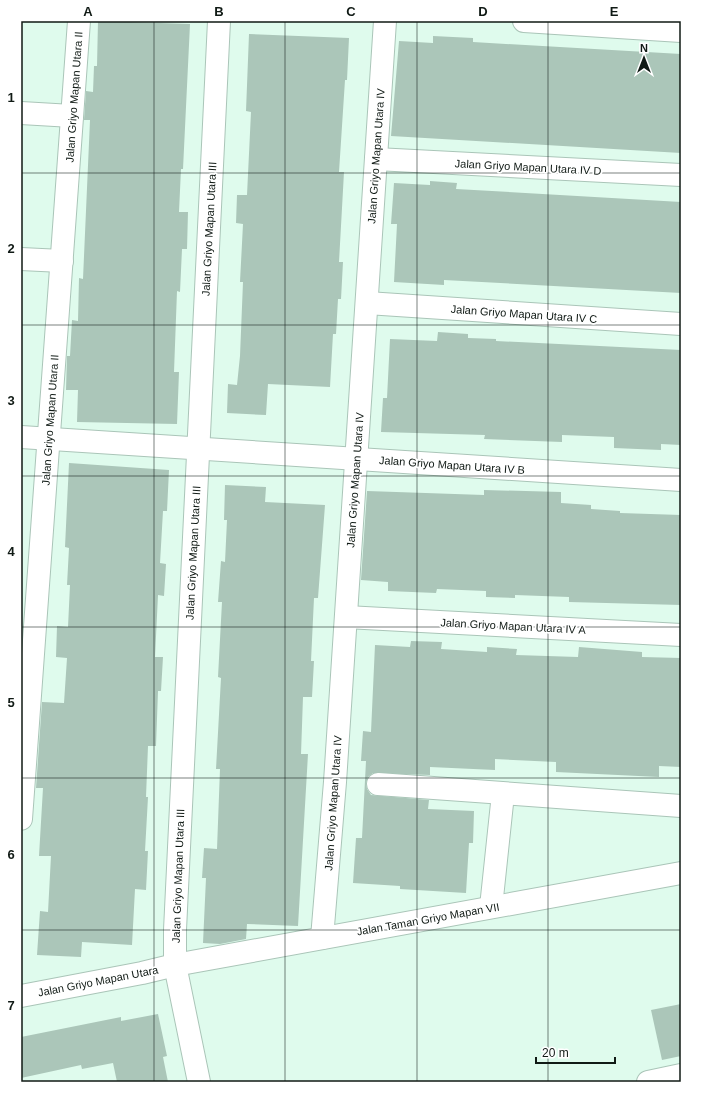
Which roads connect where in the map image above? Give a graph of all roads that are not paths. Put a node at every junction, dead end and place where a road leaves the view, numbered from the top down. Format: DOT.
graph roads {
  1 [pos="79,21"];
  2 [pos="219,21"];
  3 [pos="385,21"];
  4 [pos="524,21"];
  5 [pos="681,31"];
  6 [pos="21,113"];
  7 [pos="72,116"];
  8 [pos="376,159"];
  9 [pos="681,175"];
  10 [pos="21,259"];
  11 [pos="62,261"];
  12 [pos="366,303"];
  13 [pos="681,324"];
  14 [pos="21,437"];
  15 [pos="49,439"];
  16 [pos="198,449"];
  17 [pos="356,459"];
  18 [pos="681,480"];
  19 [pos="29,603"];
  20 [pos="346,618"];
  21 [pos="681,635"];
  22 [pos="23,751"];
  23 [pos="378,784"];
  24 [pos="503,794"];
  25 [pos="681,806"];
  26 [pos="21,819"];
  27 [pos="681,873"];
  28 [pos="490,907"];
  29 [pos="322,938"];
  30 [pos="175,965"];
  31 [pos="21,996"];
  32 [pos="681,1075"];
  33 [pos="199,1082"];
  34 [pos="648,1082"];
  1 -- 7 [label="street, Jalan Griyo Mapan Utara II"];
  2 -- 16 [label="street, Jalan Griyo Mapan Utara III"];
  3 -- 8 [label="street, Jalan Griyo Mapan Utara IV"];
  4 -- 5 [label="street"];
  6 -- 7 [label="street"];
  7 -- 11 [label="street, Jalan Griyo Mapan Utara II"];
  8 -- 9 [label="street, Jalan Griyo Mapan Utara IV D"];
  8 -- 12 [label="street, Jalan Griyo Mapan Utara IV"];
  10 -- 11 [label="street"];
  11 -- 15 [label="street, Jalan Griyo Mapan Utara II"];
  12 -- 13 [label="street, Jalan Griyo Mapan Utara IV C"];
  12 -- 17 [label="street, Jalan Griyo Mapan Utara IV"];
  14 -- 15 [label="street, Jalan Griyo Mapan Utara IV B"];
  15 -- 16 [label="street, Jalan Griyo Mapan Utara IV B"];
  15 -- 19 [label="street, Jalan Griyo Mapan Utara II"];
  16 -- 17 [label="street, Jalan Griyo Mapan Utara IV B"];
  16 -- 30 [label="street, Jalan Griyo Mapan Utara III"];
  17 -- 18 [label="street, Jalan Griyo Mapan Utara IV B"];
  17 -- 20 [label="street, Jalan Griyo Mapan Utara IV"];
  19 -- 22 [label="street, Jalan Griyo Mapan Utara II"];
  20 -- 21 [label="street, Jalan Griyo Mapan Utara IV A"];
  20 -- 29 [label="street, Jalan Griyo Mapan Utara IV"];
  22 -- 26 [label="street, Jalan Griyo Mapan Utara II"];
  23 -- 24 [label="street"];
  24 -- 25 [label="street"];
  24 -- 28 [label="street"];
  27 -- 28 [label="street, Jalan Taman Griyo Mapan VII"];
  28 -- 29 [label="street, Jalan Taman Griyo Mapan VII"];
  29 -- 30 [label="street, Jalan Taman Griyo Mapan VII"];
  30 -- 31 [label="street, Jalan Griyo Mapan Utara"];
  30 -- 33 [label="street, Jalan Griyo Mapan Utara III"];
  32 -- 34 [label="street"];
}
